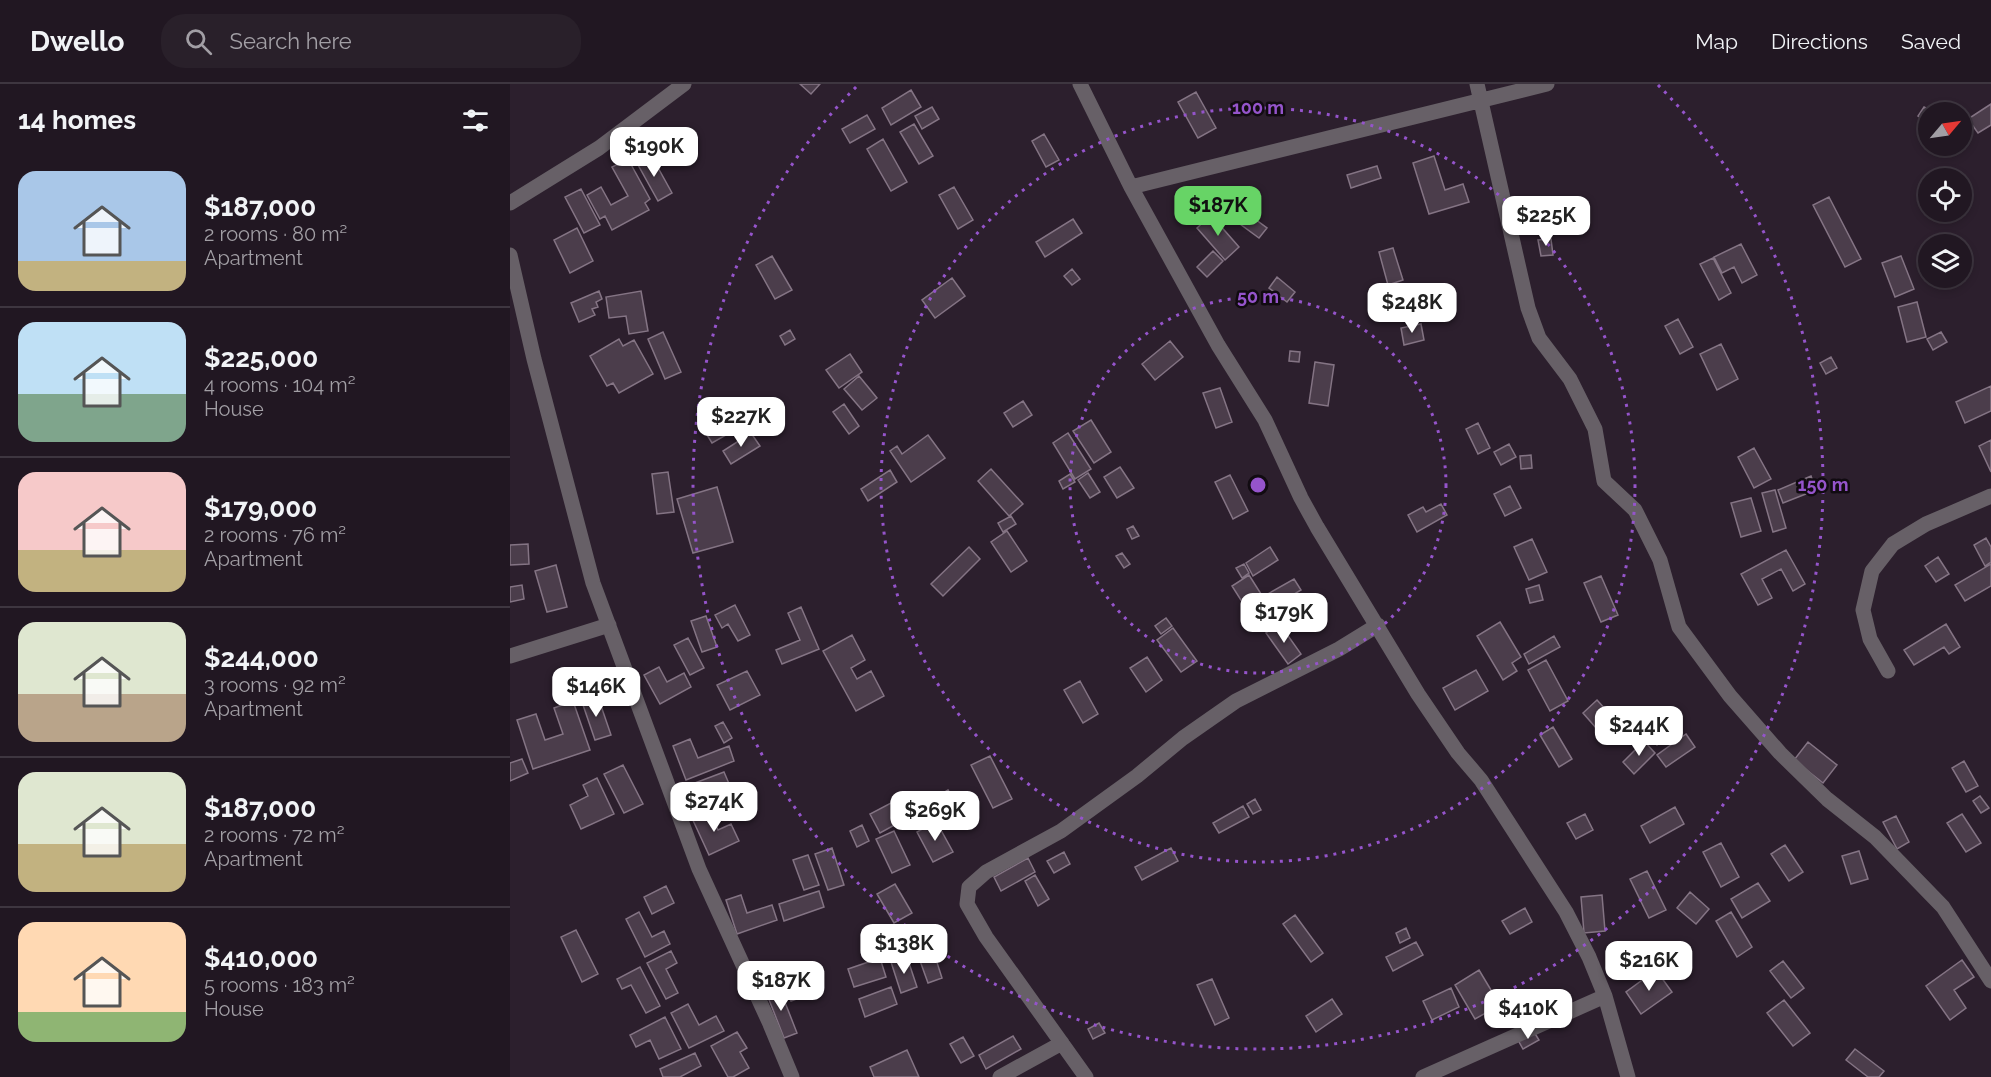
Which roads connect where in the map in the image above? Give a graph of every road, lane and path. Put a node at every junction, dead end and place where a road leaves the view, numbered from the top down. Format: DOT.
graph roads {
  1 [pos="684,84"];
  2 [pos="1080,84"];
  3 [pos="1547,84"];
  4 [pos="1479,92"];
  5 [pos="1131,187"];
  6 [pos="510,203"];
  7 [pos="510,255"];
  8 [pos="1991,496"];
  9 [pos="609,625"];
  10 [pos="1378,625"];
  11 [pos="510,656"];
  12 [pos="1888,671"];
  13 [pos="1991,981"];
  14 [pos="1605,996"];
  15 [pos="1062,1043"];
  16 [pos="792,1077"];
  17 [pos="1000,1077"];
  18 [pos="1086,1077"];
  19 [pos="1423,1077"];
  20 [pos="1628,1077"];
  1 -- 6 [label="street"];
  2 -- 5 [label="street"];
  3 -- 4 [label="street"];
  4 -- 5 [label="street"];
  4 -- 13 [label="street"];
  5 -- 10 [label="street"];
  7 -- 9 [label="street"];
  8 -- 12 [label="street"];
  9 -- 11 [label="street"];
  9 -- 16 [label="street"];
  10 -- 14 [label="street"];
  10 -- 15 [label="street"];
  14 -- 19 [label="street"];
  14 -- 20 [label="street"];
  15 -- 17 [label="street"];
  15 -- 18 [label="street"];
}
